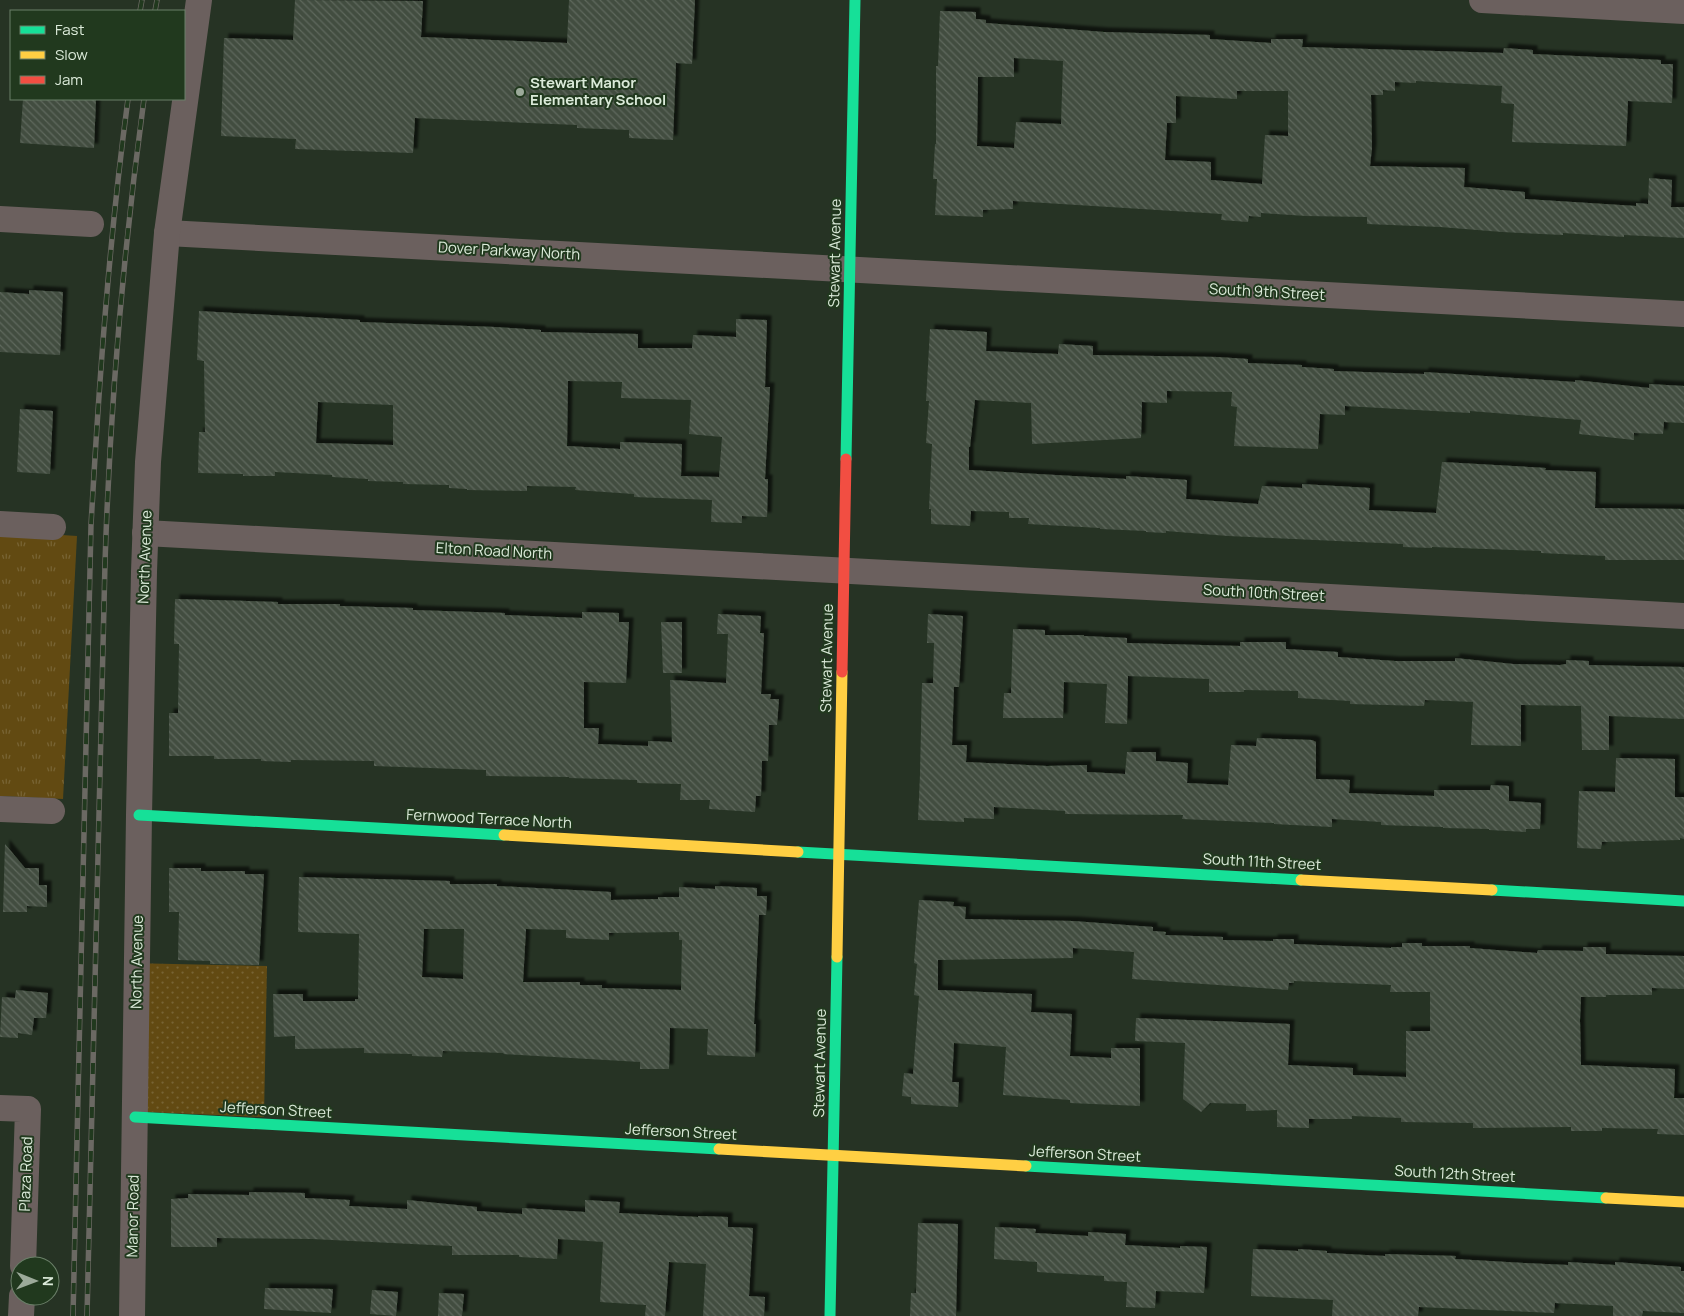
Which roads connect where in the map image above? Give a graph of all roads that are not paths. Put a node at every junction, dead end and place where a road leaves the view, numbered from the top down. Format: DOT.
graph roads {
  1 [pos="199,0"];
  2 [pos="855,0"];
  3 [pos="1482,0"];
  4 [pos="1684,11"];
  5 [pos="0,219"];
  6 [pos="90,224"];
  7 [pos="168,233"];
  8 [pos="850,270"];
  9 [pos="1684,314"];
  10 [pos="0,524"];
  11 [pos="53,527"];
  12 [pos="145,533"];
  13 [pos="844,570"];
  14 [pos="1684,616"];
  15 [pos="0,808"];
  16 [pos="52,811"];
  17 [pos="139,815"];
  18 [pos="838,854"];
  19 [pos="1684,900"];
  20 [pos="0,1108"];
  21 [pos="135,1117"];
  22 [pos="833,1156"];
  23 [pos="1225,1177"];
  24 [pos="1684,1202"];
  25 [pos="23,1256"];
  26 [pos="132,1316"];
  27 [pos="830,1316"];
  1 -- 7 [label="street, North Avenue"];
  2 -- 8 [label="street, Stewart Avenue"];
  3 -- 4 [label="street"];
  5 -- 6 [label="street"];
  7 -- 8 [label="street, Dover Parkway North"];
  7 -- 12 [label="street, North Avenue"];
  8 -- 9 [label="street, South 9th Street"];
  8 -- 13 [label="street, Stewart Avenue"];
  10 -- 11 [label="street"];
  12 -- 13 [label="street, Elton Road North"];
  12 -- 17 [label="street, North Avenue"];
  13 -- 14 [label="street, South 10th Street"];
  13 -- 18 [label="street, Stewart Avenue"];
  15 -- 16 [label="street"];
  17 -- 18 [label="street, Fernwood Terrace North"];
  17 -- 21 [label="street, North Avenue"];
  18 -- 19 [label="street, South 11th Street"];
  18 -- 22 [label="street, Stewart Avenue"];
  20 -- 25 [label="street, Plaza Road"];
  21 -- 22 [label="street, Jefferson Street"];
  21 -- 26 [label="street, Manor Road"];
  22 -- 23 [label="street, Jefferson Street"];
  22 -- 27 [label="street, Stewart Avenue"];
  23 -- 24 [label="street, South 12th Street"];
}
